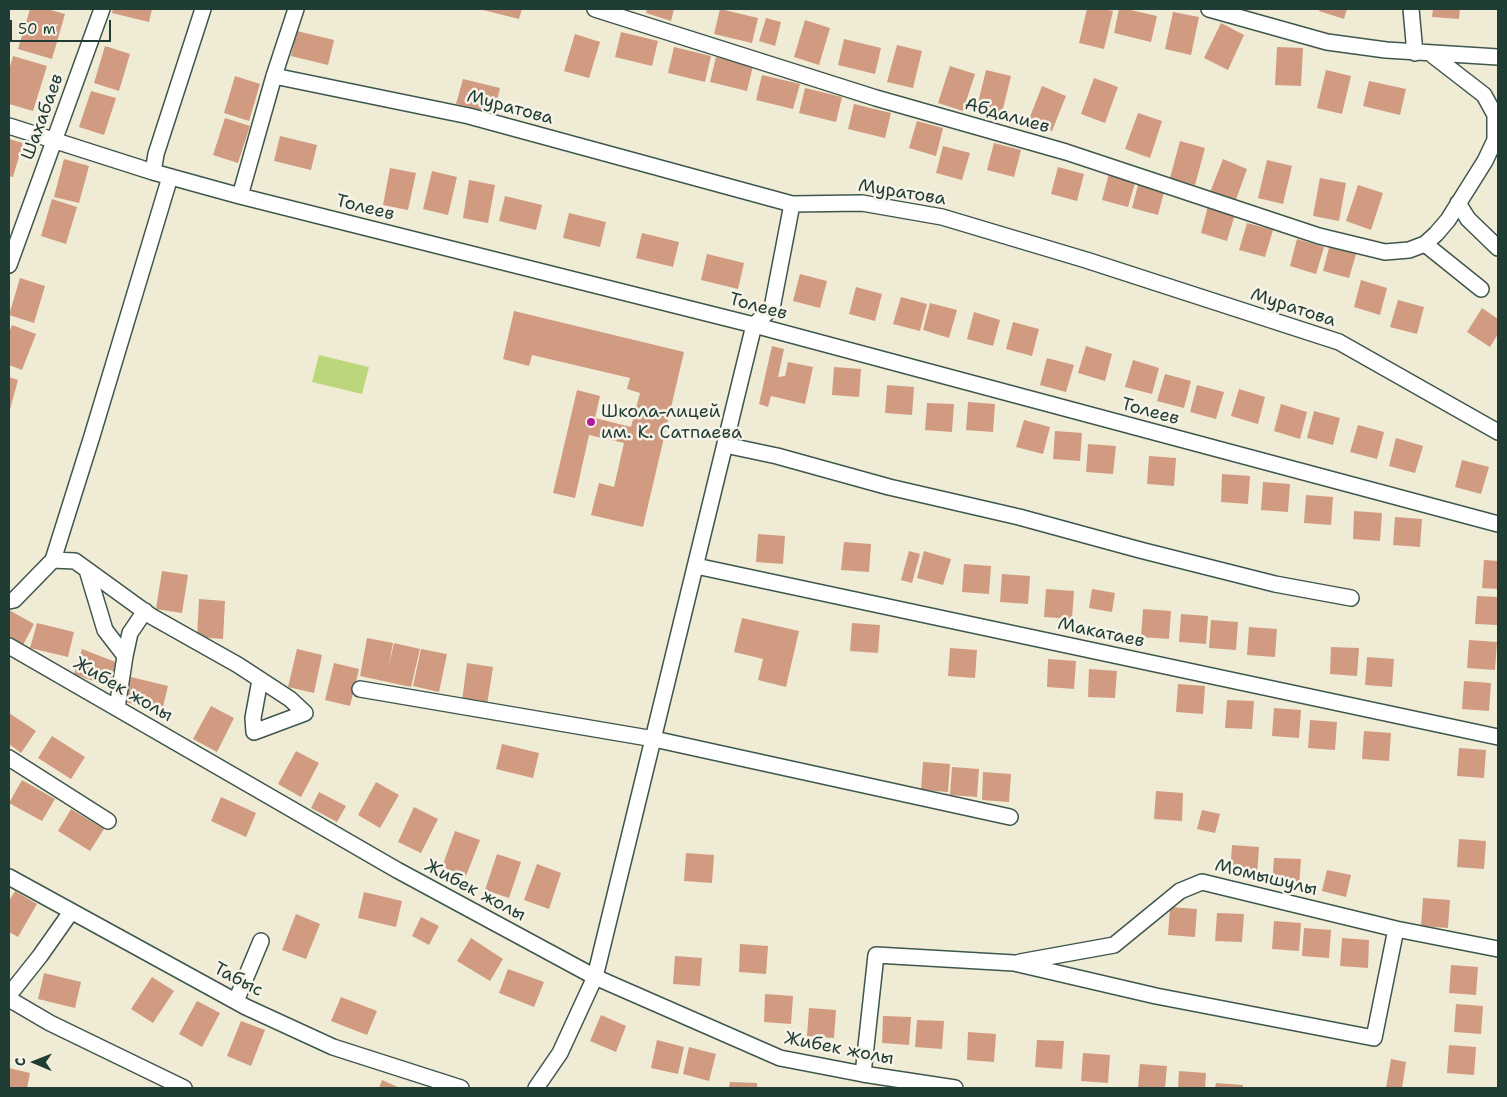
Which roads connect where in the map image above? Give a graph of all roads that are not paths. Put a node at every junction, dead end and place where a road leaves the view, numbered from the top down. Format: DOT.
graph roads {
  1 [pos="102,9"];
  2 [pos="203,9"];
  3 [pos="296,9"];
  4 [pos="595,9"];
  5 [pos="1209,9"];
  6 [pos="1412,9"];
  7 [pos="1415,53"];
  8 [pos="1431,54"];
  9 [pos="1498,57"];
  10 [pos="274,76"];
  11 [pos="9,126"];
  12 [pos="54,139"];
  13 [pos="153,172"];
  14 [pos="170,177"];
  15 [pos="240,196"];
  16 [pos="1458,203"];
  17 [pos="792,204"];
  18 [pos="1425,244"];
  19 [pos="1498,248"];
  20 [pos="9,266"];
  21 [pos="1481,289"];
  22 [pos="754,325"];
  23 [pos="1498,432"];
  24 [pos="725,445"];
  25 [pos="1498,524"];
  26 [pos="53,560"];
  27 [pos="696,566"];
  28 [pos="86,570"];
  29 [pos="1350,598"];
  30 [pos="9,601"];
  31 [pos="144,611"];
  32 [pos="9,646"];
  33 [pos="125,656"];
  34 [pos="260,680"];
  35 [pos="360,689"];
  36 [pos="117,708"];
  37 [pos="1498,736"];
  38 [pos="654,739"];
  39 [pos="9,758"];
  40 [pos="1010,817"];
  41 [pos="108,821"];
  42 [pos="9,878"];
  43 [pos="71,912"];
  44 [pos="1396,930"];
  45 [pos="261,941"];
  46 [pos="1498,949"];
  47 [pos="1014,963"];
  48 [pos="595,977"];
  49 [pos="9,997"];
  50 [pos="236,1001"];
  51 [pos="863,1074"];
  52 [pos="184,1088"];
  53 [pos="461,1088"];
  54 [pos="536,1088"];
  55 [pos="955,1088"];
  1 -- 12 [label="street, Шахабаев"];
  2 -- 13 [label="street"];
  3 -- 10 [label="street"];
  4 -- 18 [label="street, Абдалиев"];
  5 -- 7 [label="street"];
  6 -- 7 [label="street"];
  7 -- 8 [label="street"];
  8 -- 9 [label="street"];
  8 -- 16 [label="street"];
  10 -- 15 [label="street"];
  10 -- 17 [label="street, Муратова"];
  11 -- 12 [label="street, Толеев"];
  12 -- 13 [label="street, Толеев"];
  12 -- 20 [label="street, Шахабаев"];
  13 -- 14 [label="street, Толеев"];
  14 -- 15 [label="street, Толеев"];
  14 -- 26 [label="street"];
  15 -- 22 [label="street, Толеев"];
  16 -- 18 [label="street"];
  16 -- 19 [label="street"];
  17 -- 22 [label="street"];
  17 -- 23 [label="street, Муратова"];
  18 -- 21 [label="street"];
  22 -- 24 [label="street"];
  22 -- 25 [label="street, Толеев"];
  24 -- 27 [label="street"];
  24 -- 29 [label="street"];
  26 -- 28 [label="street"];
  26 -- 30 [label="street"];
  27 -- 37 [label="street, Макатаев"];
  27 -- 38 [label="street"];
  28 -- 31 [label="street"];
  28 -- 33 [label="street"];
  31 -- 33 [label="street"];
  31 -- 34 [label="street"];
  32 -- 36 [label="street, Жибек жолы"];
  33 -- 36 [label="street"];
  35 -- 38 [label="street"];
  36 -- 48 [label="street, Жибек жолы"];
  38 -- 40 [label="street"];
  38 -- 48 [label="street"];
  39 -- 41 [label="street"];
  42 -- 43 [label="street, Табыс"];
  43 -- 49 [label="street"];
  43 -- 50 [label="street, Табыс"];
  44 -- 46 [label="street, Момышулы"];
  44 -- 47 [label="street, Момышулы"];
  44 -- 47 [label="street"];
  45 -- 50 [label="street"];
  47 -- 51 [label="street"];
  48 -- 51 [label="street, Жибек жолы"];
  48 -- 54 [label="street"];
  49 -- 52 [label="street"];
  50 -- 53 [label="street, Табыс"];
  51 -- 55 [label="street, Жибек жолы"];
}
